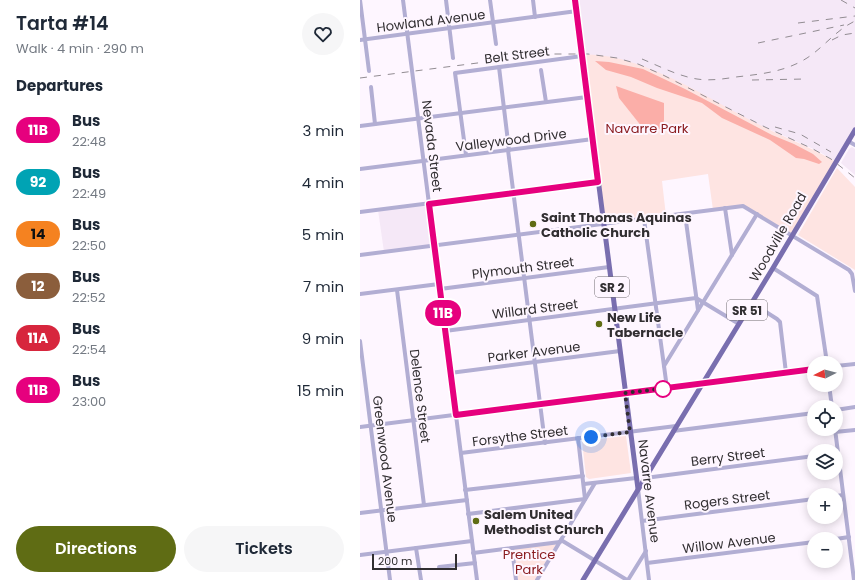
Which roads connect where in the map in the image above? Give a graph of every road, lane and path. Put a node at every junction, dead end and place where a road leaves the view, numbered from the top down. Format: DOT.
graph roads {
  1 [pos="360,0"];
  2 [pos="403,0"];
  3 [pos="446,0"];
  4 [pos="490,0"];
  5 [pos="533,0"];
  6 [pos="575,0"];
  7 [pos="577,11"];
  8 [pos="535,17"];
  9 [pos="493,23"];
  10 [pos="449,28"];
  11 [pos="407,34"];
  12 [pos="366,39"];
  13 [pos="360,40"];
  14 [pos="496,44"];
  15 [pos="582,56"];
  16 [pos="453,58"];
  17 [pos="499,67"];
  18 [pos="541,70"];
  19 [pos="369,71"];
  20 [pos="371,87"];
  21 [pos="587,97"];
  22 [pos="546,102"];
  23 [pos="504,108"];
  24 [pos="460,113"];
  25 [pos="418,119"];
  26 [pos="375,124"];
  27 [pos="360,126"];
  28 [pos="855,130"];
  29 [pos="593,139"];
  30 [pos="848,141"];
  31 [pos="855,145"];
  32 [pos="509,150"];
  33 [pos="466,155"];
  34 [pos="424,161"];
  35 [pos="360,169"];
  36 [pos="598,182"];
  37 [pos="513,193"];
  38 [pos="429,204"];
  39 [pos="726,208"];
  40 [pos="360,212"];
  41 [pos="685,214"];
  42 [pos="757,214"];
  43 [pos="644,219"];
  44 [pos="604,224"];
  45 [pos="792,235"];
  46 [pos="519,236"];
  47 [pos="434,246"];
  48 [pos="360,255"];
  49 [pos="732,255"];
  50 [pos="609,267"];
  51 [pos="773,268"];
  52 [pos="524,278"];
  53 [pos="439,286"];
  54 [pos="397,290"];
  55 [pos="855,291"];
  56 [pos="360,294"];
  57 [pos="696,298"];
  58 [pos="703,302"];
  59 [pos="752,303"];
  60 [pos="655,304"];
  61 [pos="615,309"];
  62 [pos="698,311"];
  63 [pos="530,320"];
  64 [pos="739,324"];
  65 [pos="445,331"];
  66 [pos="360,341"];
  67 [pos="620,351"];
  68 [pos="826,356"];
  69 [pos="535,363"];
  70 [pos="855,364"];
  71 [pos="843,365"];
  72 [pos="664,366"];
  73 [pos="807,370"];
  74 [pos="450,373"];
  75 [pos="786,373"];
  76 [pos="702,384"];
  77 [pos="366,386"];
  78 [pos="360,387"];
  79 [pos="667,388"];
  80 [pos="625,393"];
  81 [pos="541,404"];
  82 [pos="855,407"];
  83 [pos="843,409"];
  84 [pos="807,414"];
  85 [pos="456,415"];
  86 [pos="413,420"];
  87 [pos="371,426"];
  88 [pos="360,427"];
  89 [pos="675,428"];
  90 [pos="843,430"];
  91 [pos="855,430"];
  92 [pos="630,432"];
  93 [pos="578,438"];
  94 [pos="545,442"];
  95 [pos="461,453"];
  96 [pos="807,457"];
  97 [pos="583,476"];
  98 [pos="636,478"];
  99 [pos="645,478"];
  100 [pos="842,480"];
  101 [pos="595,483"];
  102 [pos="584,484"];
  103 [pos="638,489"];
  104 [pos="465,490"];
  105 [pos="844,495"];
  106 [pos="467,500"];
  107 [pos="585,500"];
  108 [pos="807,500"];
  109 [pos="424,505"];
  110 [pos="381,510"];
  111 [pos="360,513"];
  112 [pos="468,514"];
  113 [pos="642,521"];
  114 [pos="843,540"];
  115 [pos="849,540"];
  116 [pos="472,541"];
  117 [pos="560,541"];
  118 [pos="855,541"];
  119 [pos="807,543"];
  120 [pos="416,548"];
  121 [pos="512,548"];
  122 [pos="646,551"];
  123 [pos="386,552"];
  124 [pos="473,553"];
  125 [pos="360,555"];
  126 [pos="595,560"];
  127 [pos="475,563"];
  128 [pos="647,563"];
  129 [pos="439,567"];
  130 [pos="387,580"];
  131 [pos="390,580"];
  132 [pos="421,580"];
  133 [pos="477,580"];
  134 [pos="516,580"];
  135 [pos="537,580"];
  136 [pos="583,580"];
  137 [pos="628,580"];
  138 [pos="649,580"];
  139 [pos="855,580"];
  1 -- 12 [label="street"];
  2 -- 11 [label="street, Nevada Street"];
  3 -- 10 [label="street"];
  4 -- 9 [label="street"];
  5 -- 8 [label="street"];
  6 -- 7 [label="main road, Navarre Avenue / SR 2"];
  7 -- 8 [label="street, Howland Avenue"];
  7 -- 15 [label="main road, Navarre Avenue / SR 2"];
  8 -- 9 [label="street, Howland Avenue"];
  9 -- 10 [label="street, Howland Avenue"];
  9 -- 14 [label="street"];
  10 -- 11 [label="street, Howland Avenue"];
  10 -- 16 [label="street"];
  11 -- 12 [label="street, Howland Avenue"];
  11 -- 25 [label="street, Nevada Street"];
  12 -- 13 [label="street, Howland Avenue"];
  12 -- 19 [label="street"];
  15 -- 17 [label="street, Belt Street"];
  15 -- 21 [label="main road, Navarre Avenue / SR 2"];
  17 -- 23 [label="street"];
  17 -- 24 [label="street, Belt Street"];
  18 -- 22 [label="street"];
  20 -- 26 [label="street"];
  21 -- 22 [label="street"];
  21 -- 29 [label="main road, Navarre Avenue / SR 2"];
  22 -- 23 [label="street"];
  23 -- 24 [label="street"];
  23 -- 32 [label="street"];
  24 -- 25 [label="street"];
  24 -- 33 [label="street"];
  25 -- 26 [label="street"];
  25 -- 34 [label="street, Nevada Street"];
  26 -- 27 [label="street"];
  28 -- 30 [label="main road, Woodville Road / SR 51"];
  29 -- 32 [label="street, Valleywood Drive"];
  29 -- 36 [label="main road, Navarre Avenue / SR 2"];
  30 -- 31 [label="street"];
  30 -- 45 [label="main road, Woodville Road / SR 51"];
  32 -- 33 [label="street, Valleywood Drive"];
  32 -- 37 [label="street"];
  33 -- 34 [label="street, Valleywood Drive"];
  34 -- 35 [label="street, Valleywood Drive"];
  34 -- 38 [label="street, Nevada Street"];
  36 -- 37 [label="street"];
  36 -- 44 [label="main road, Navarre Avenue / SR 2"];
  37 -- 38 [label="street"];
  37 -- 46 [label="street"];
  38 -- 40 [label="street"];
  38 -- 47 [label="street, Nevada Street"];
  39 -- 41 [label="street"];
  39 -- 42 [label="street"];
  39 -- 49 [label="street"];
  41 -- 43 [label="street"];
  41 -- 57 [label="street"];
  42 -- 45 [label="street"];
  42 -- 49 [label="street"];
  43 -- 44 [label="street"];
  43 -- 60 [label="street"];
  44 -- 46 [label="street"];
  44 -- 50 [label="main road, Navarre Avenue / SR 2"];
  45 -- 51 [label="main road, Woodville Road / SR 51"];
  45 -- 55 [label="street"];
  46 -- 47 [label="street"];
  46 -- 52 [label="street"];
  47 -- 48 [label="street"];
  47 -- 53 [label="street, Nevada Street"];
  49 -- 58 [label="street"];
  50 -- 52 [label="street, Plymouth Street"];
  50 -- 61 [label="main road, Navarre Avenue / SR 2"];
  51 -- 59 [label="main road, Woodville Road / SR 51"];
  51 -- 68 [label="street"];
  52 -- 53 [label="street, Plymouth Street"];
  52 -- 63 [label="street"];
  53 -- 54 [label="street, Plymouth Street"];
  53 -- 65 [label="street, Nevada Street"];
  54 -- 56 [label="street, Plymouth Street"];
  54 -- 86 [label="street, Delence Street"];
  57 -- 58 [label="street"];
  57 -- 60 [label="street, Willard Street"];
  57 -- 62 [label="street"];
  58 -- 62 [label="street"];
  58 -- 64 [label="street"];
  59 -- 64 [label="main road, Woodville Road / SR 51"];
  59 -- 75 [label="street"];
  60 -- 61 [label="street, Willard Street"];
  60 -- 72 [label="street"];
  61 -- 63 [label="street, Willard Street"];
  61 -- 67 [label="main road, Navarre Avenue / SR 2"];
  62 -- 72 [label="street"];
  63 -- 65 [label="street, Willard Street"];
  63 -- 69 [label="street"];
  64 -- 76 [label="main road, Woodville Road / SR 51"];
  65 -- 74 [label="street, Nevada Street"];
  66 -- 77 [label="street, Greenwood Avenue"];
  67 -- 69 [label="street, Parker Avenue"];
  67 -- 80 [label="main road, Navarre Avenue / SR 2"];
  69 -- 74 [label="street, Parker Avenue"];
  69 -- 81 [label="street"];
  70 -- 71 [label="street"];
  72 -- 79 [label="street"];
  73 -- 75 [label="street"];
  74 -- 85 [label="street, Nevada Street"];
  75 -- 76 [label="street"];
  76 -- 79 [label="street"];
  76 -- 89 [label="main road, Woodville Road / SR 51"];
  77 -- 78 [label="street"];
  77 -- 87 [label="street, Greenwood Avenue"];
  79 -- 80 [label="street"];
  80 -- 81 [label="street"];
  80 -- 92 [label="main road, Navarre Avenue / SR 2"];
  81 -- 85 [label="street"];
  81 -- 94 [label="street"];
  82 -- 83 [label="street"];
  84 -- 89 [label="street, Forsythe Street"];
  85 -- 86 [label="street"];
  85 -- 95 [label="street, Nevada Street"];
  86 -- 87 [label="street"];
  86 -- 109 [label="street, Delence Street"];
  87 -- 88 [label="street"];
  87 -- 110 [label="street, Greenwood Avenue"];
  89 -- 92 [label="street, Forsythe Street"];
  89 -- 99 [label="main road, Woodville Road / SR 51"];
  90 -- 91 [label="street"];
  92 -- 93 [label="street, Forsythe Street"];
  92 -- 98 [label="main road, Navarre Avenue / SR 2"];
  93 -- 94 [label="street, Forsythe Street"];
  93 -- 97 [label="street"];
  94 -- 95 [label="street, Forsythe Street"];
  95 -- 104 [label="street, Nevada Street"];
  96 -- 99 [label="street, Berry Street"];
  97 -- 102 [label="street"];
  97 -- 104 [label="street"];
  98 -- 101 [label="street"];
  98 -- 103 [label="main road, Navarre Avenue / SR 2"];
  99 -- 103 [label="main road, Woodville Road / SR 51"];
  100 -- 105 [label="street"];
  101 -- 102 [label="street"];
  101 -- 107 [label="street"];
  102 -- 107 [label="street"];
  103 -- 113 [label="street, Navarre Avenue"];
  103 -- 126 [label="main road, Woodville Road"];
  104 -- 106 [label="street, Nevada Street"];
  105 -- 115 [label="street"];
  106 -- 109 [label="street"];
  106 -- 112 [label="street, Nevada Street"];
  107 -- 112 [label="street"];
  107 -- 117 [label="street"];
  108 -- 113 [label="street, Rogers Street"];
  109 -- 110 [label="street"];
  110 -- 111 [label="street"];
  110 -- 123 [label="street, Greenwood Avenue"];
  112 -- 116 [label="street, Nevada Street"];
  113 -- 122 [label="street, Navarre Avenue"];
  114 -- 115 [label="street"];
  115 -- 118 [label="street"];
  115 -- 139 [label="street"];
  116 -- 120 [label="street"];
  116 -- 124 [label="street, Nevada Street"];
  117 -- 121 [label="street"];
  117 -- 126 [label="street"];
  117 -- 135 [label="street"];
  119 -- 128 [label="street, Willow Avenue"];
  120 -- 123 [label="street"];
  120 -- 132 [label="street"];
  121 -- 124 [label="street"];
  121 -- 134 [label="street"];
  122 -- 128 [label="street, Navarre Avenue"];
  122 -- 137 [label="street"];
  123 -- 125 [label="street"];
  123 -- 131 [label="street, Greenwood Avenue"];
  124 -- 127 [label="street, Nevada Street"];
  126 -- 136 [label="main road, Woodville Road"];
  126 -- 137 [label="street"];
  127 -- 129 [label="street"];
  127 -- 133 [label="street, Nevada Street"];
  128 -- 138 [label="street, Navarre Avenue"];
  130 -- 131 [label="street"];
}
